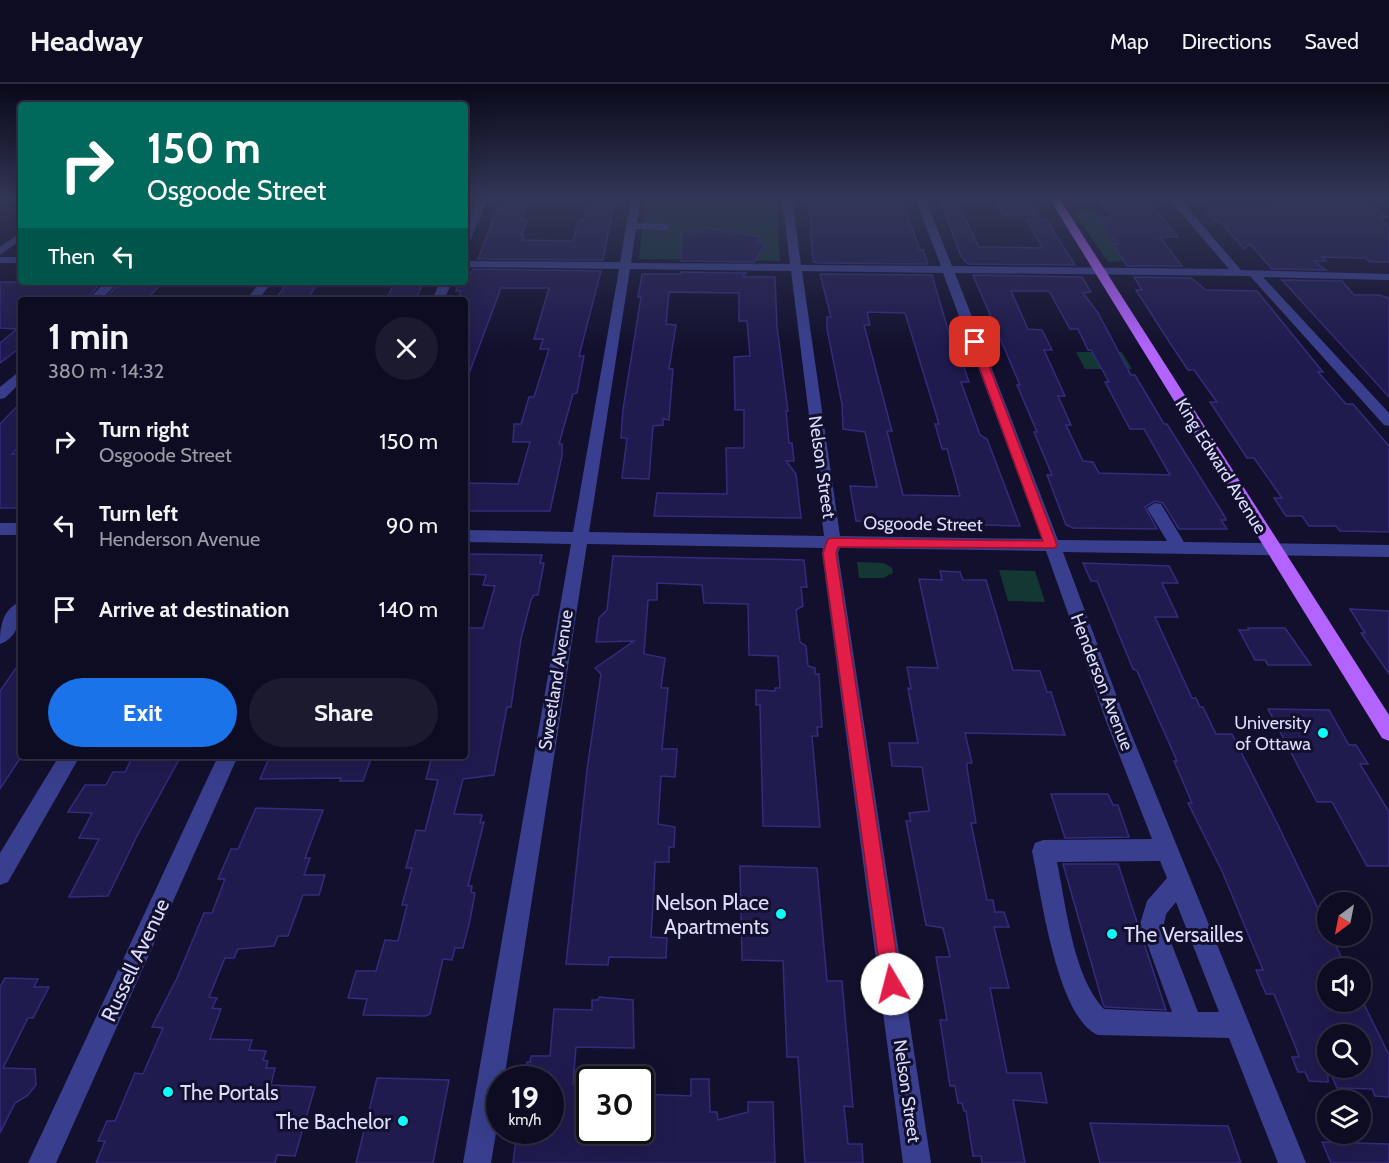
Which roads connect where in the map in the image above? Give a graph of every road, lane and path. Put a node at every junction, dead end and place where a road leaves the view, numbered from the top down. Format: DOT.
graph roads {
  1 [pos="628,248"];
  2 [pos="794,248"];
  3 [pos="939,248"];
  4 [pos="1086,248"];
  5 [pos="1217,248"];
  6 [pos="0,260"];
  7 [pos="18,260"];
  8 [pos="468,264"];
  9 [pos="624,266"];
  10 [pos="797,267"];
  11 [pos="947,269"];
  12 [pos="1101,272"];
  13 [pos="1238,273"];
  14 [pos="1254,274"];
  15 [pos="1389,277"];
  16 [pos="109,285"];
  17 [pos="264,285"];
  18 [pos="97,297"];
  19 [pos="254,297"];
  20 [pos="18,377"];
  21 [pos="0,395"];
  22 [pos="1388,419"];
  23 [pos="1155,508"];
  24 [pos="0,529"];
  25 [pos="18,529"];
  26 [pos="1362,535"];
  27 [pos="468,536"];
  28 [pos="579,538"];
  29 [pos="833,542"];
  30 [pos="1050,545"];
  31 [pos="1179,547"];
  32 [pos="1272,548"];
  33 [pos="1381,551"];
  34 [pos="18,613"];
  35 [pos="0,638"];
  36 [pos="1389,732"];
  37 [pos="68,759"];
  38 [pos="227,759"];
  39 [pos="1167,850"];
  40 [pos="0,874"];
  41 [pos="1179,881"];
  42 [pos="1190,1025"];
  43 [pos="1237,1025"];
  44 [pos="42,1163"];
  45 [pos="477,1163"];
  46 [pos="917,1163"];
  47 [pos="1292,1163"];
  1 -- 9 [label="street, Sweetland Avenue"];
  2 -- 10 [label="street, Nelson Street"];
  3 -- 11 [label="street, Henderson Avenue"];
  4 -- 12 [label="main road, King Edward Avenue"];
  5 -- 13 [label="street"];
  6 -- 7 [label="street"];
  8 -- 9 [label="street"];
  9 -- 10 [label="street"];
  9 -- 28 [label="street, Sweetland Avenue"];
  10 -- 11 [label="street"];
  10 -- 29 [label="street, Nelson Street"];
  11 -- 12 [label="street"];
  11 -- 30 [label="street, Henderson Avenue"];
  12 -- 13 [label="street"];
  12 -- 32 [label="main road, King Edward Avenue"];
  13 -- 14 [label="street"];
  14 -- 15 [label="street"];
  14 -- 22 [label="street"];
  16 -- 18 [label="street"];
  17 -- 19 [label="street"];
  20 -- 21 [label="street"];
  23 -- 31 [label="street"];
  24 -- 25 [label="street"];
  26 -- 33 [label="street"];
  27 -- 28 [label="street, Osgoode Street"];
  28 -- 29 [label="street, Osgoode Street"];
  28 -- 45 [label="street, Sweetland Avenue"];
  29 -- 30 [label="street, Osgoode Street"];
  29 -- 46 [label="street, Nelson Street"];
  30 -- 31 [label="street, Osgoode Street"];
  30 -- 39 [label="street, Henderson Avenue"];
  31 -- 32 [label="street, Osgoode Street"];
  32 -- 33 [label="street, Osgoode Street"];
  32 -- 36 [label="main road, King Edward Avenue"];
  34 -- 35 [label="street"];
  37 -- 40 [label="street"];
  38 -- 44 [label="street, Russell Avenue"];
  39 -- 41 [label="street, Henderson Avenue"];
  39 -- 42 [label="street"];
  41 -- 42 [label="street"];
  41 -- 43 [label="street, Henderson Avenue"];
  42 -- 43 [label="street"];
  43 -- 47 [label="street, Henderson Avenue"];
}
